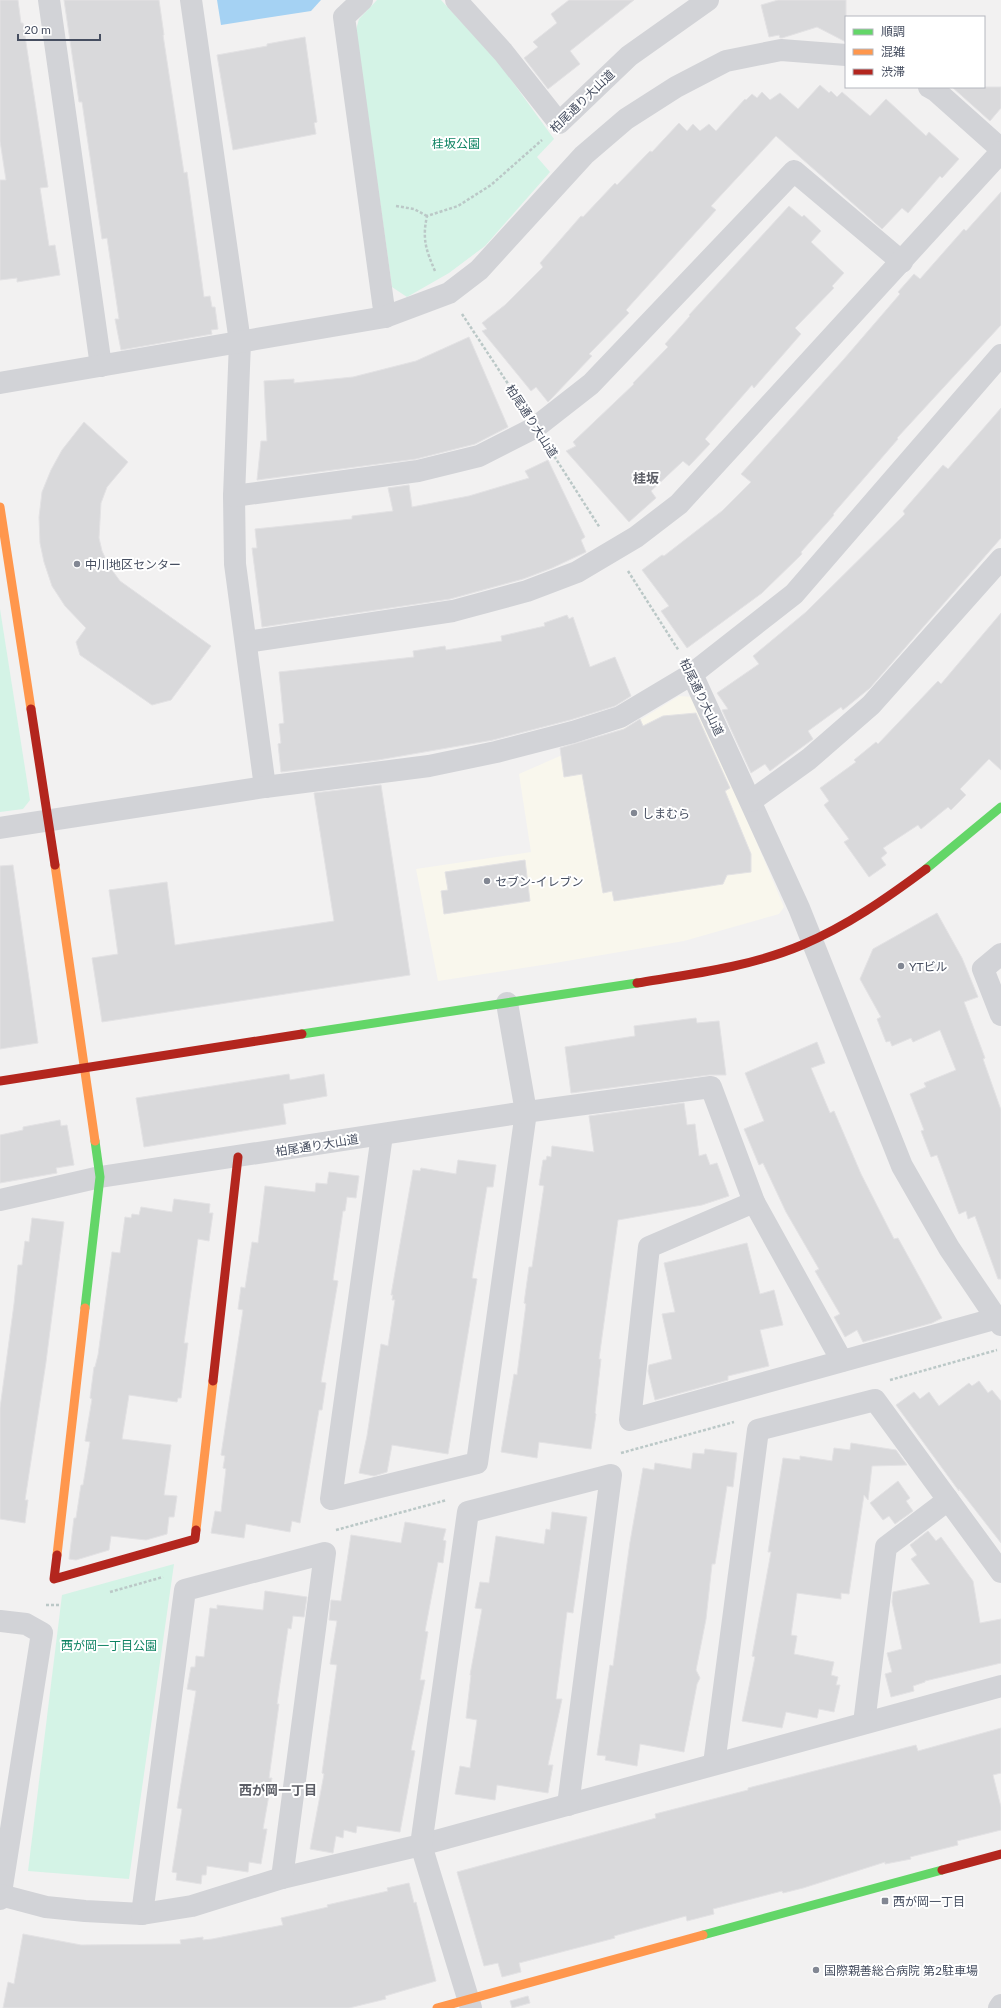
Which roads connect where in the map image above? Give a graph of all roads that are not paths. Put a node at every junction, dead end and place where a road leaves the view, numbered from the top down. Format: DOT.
graph roads {
  1 [pos="49,0"];
  2 [pos="191,0"];
  3 [pos="362,0"];
  4 [pos="456,0"];
  5 [pos="707,0"];
  6 [pos="845,55"];
  7 [pos="931,88"];
  8 [pos="1001,149"];
  9 [pos="1001,152"];
  10 [pos="902,262"];
  11 [pos="386,317"];
  12 [pos="240,342"];
  13 [pos="1001,355"];
  14 [pos="101,366"];
  15 [pos="0,383"];
  16 [pos="234,496"];
  17 [pos="0,507"];
  18 [pos="1001,559"];
  19 [pos="247,642"];
  20 [pos="692,674"];
  21 [pos="265,786"];
  22 [pos="751,801"];
  23 [pos="1001,807"];
  24 [pos="48,820"];
  25 [pos="0,828"];
  26 [pos="814,941"];
  27 [pos="1001,954"];
  28 [pos="507,1003"];
  29 [pos="1001,1015"];
  30 [pos="84,1068"];
  31 [pos="0,1081"];
  32 [pos="526,1112"];
  33 [pos="382,1135"];
  34 [pos="238,1157"];
  35 [pos="100,1177"];
  36 [pos="0,1200"];
  37 [pos="754,1202"];
  38 [pos="1000,1321"];
  39 [pos="842,1361"];
  40 [pos="948,1500"];
  41 [pos="1001,1572"];
  42 [pos="0,1621"];
  43 [pos="1001,1686"];
  44 [pos="864,1723"];
  45 [pos="714,1764"];
  46 [pos="568,1805"];
  47 [pos="421,1845"];
  48 [pos="1001,1854"];
  49 [pos="282,1878"];
  50 [pos="0,1896"];
  51 [pos="142,1914"];
  52 [pos="470,2004"];
  53 [pos="1001,2005"];
  54 [pos="437,2008"];
  55 [pos="998,2008"];
  1 -- 14 [label="street"];
  2 -- 12 [label="street"];
  3 -- 11 [label="street"];
  4 -- 5 [label="street, 柏尾通り大山道"];
  6 -- 11 [label="street"];
  7 -- 8 [label="street"];
  9 -- 10 [label="street"];
  10 -- 16 [label="street"];
  10 -- 19 [label="street"];
  11 -- 12 [label="street"];
  12 -- 14 [label="street"];
  12 -- 16 [label="street"];
  13 -- 20 [label="street"];
  14 -- 15 [label="street"];
  16 -- 19 [label="street"];
  17 -- 24 [label="street"];
  18 -- 22 [label="street"];
  19 -- 21 [label="street"];
  20 -- 21 [label="street"];
  20 -- 22 [label="street, 柏尾通り大山道"];
  21 -- 24 [label="street"];
  22 -- 26 [label="street, 柏尾通り大山道"];
  23 -- 26 [label="street"];
  24 -- 25 [label="street"];
  24 -- 30 [label="street"];
  26 -- 28 [label="street"];
  26 -- 38 [label="street, 柏尾通り大山道"];
  27 -- 29 [label="street"];
  28 -- 30 [label="street"];
  28 -- 32 [label="street"];
  30 -- 31 [label="street"];
  30 -- 35 [label="street"];
  32 -- 33 [label="street, 柏尾通り大山道"];
  32 -- 33 [label="street"];
  32 -- 37 [label="street, 柏尾通り大山道"];
  33 -- 34 [label="street, 柏尾通り大山道"];
  34 -- 35 [label="street, 柏尾通り大山道"];
  34 -- 35 [label="street"];
  35 -- 36 [label="street, 柏尾通り大山道"];
  37 -- 39 [label="street"];
  37 -- 39 [label="street"];
  38 -- 39 [label="street"];
  40 -- 41 [label="street"];
  40 -- 44 [label="street"];
  40 -- 45 [label="street"];
  42 -- 50 [label="street"];
  43 -- 44 [label="street"];
  44 -- 45 [label="street"];
  45 -- 46 [label="street"];
  46 -- 47 [label="street"];
  46 -- 47 [label="street"];
  47 -- 49 [label="street"];
  47 -- 52 [label="street"];
  48 -- 52 [label="street"];
  49 -- 51 [label="street"];
  49 -- 51 [label="street"];
  50 -- 51 [label="street"];
  52 -- 54 [label="street"];
  53 -- 55 [label="street"];
}
